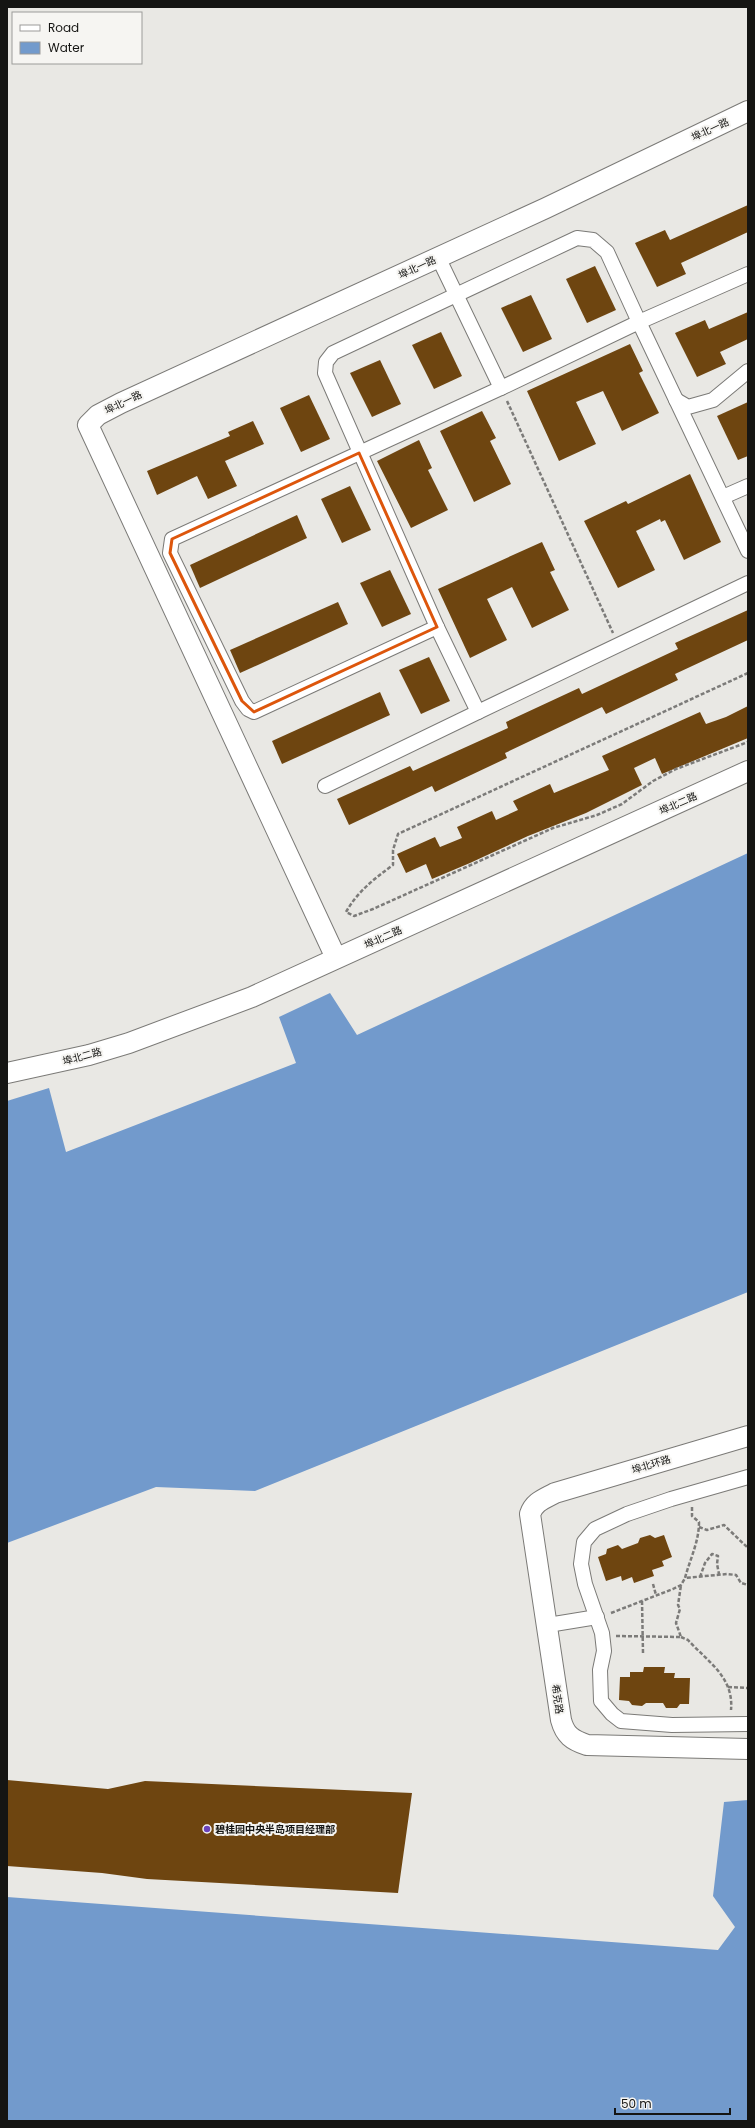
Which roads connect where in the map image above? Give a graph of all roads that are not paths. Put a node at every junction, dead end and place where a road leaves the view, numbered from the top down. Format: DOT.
graph roads {
  1 [pos="748,111"];
  2 [pos="438,257"];
  3 [pos="748,274"];
  4 [pos="457,295"];
  5 [pos="639,322"];
  6 [pos="748,370"];
  7 [pos="501,388"];
  8 [pos="676,400"];
  9 [pos="359,453"];
  10 [pos="748,486"];
  11 [pos="723,498"];
  12 [pos="748,551"];
  13 [pos="748,583"];
  14 [pos="437,627"];
  15 [pos="478,712"];
  16 [pos="748,771"];
  17 [pos="324,786"];
  18 [pos="336,958"];
  19 [pos="7,1073"];
  20 [pos="748,1436"];
  21 [pos="748,1477"];
  22 [pos="555,1493"];
  23 [pos="597,1618"];
  24 [pos="548,1625"];
  25 [pos="748,1724"];
  26 [pos="748,1749"];
  1 -- 2 [label="street, 埠北一路"];
  2 -- 4 [label="street"];
  2 -- 18 [label="street, 埠北一路"];
  3 -- 5 [label="street"];
  4 -- 5 [label="street"];
  4 -- 7 [label="street"];
  4 -- 9 [label="street"];
  5 -- 7 [label="street"];
  5 -- 8 [label="street"];
  6 -- 8 [label="street"];
  7 -- 9 [label="street"];
  8 -- 11 [label="street"];
  9 -- 14 [label="street"];
  9 -- 14 [label="street"];
  10 -- 11 [label="street"];
  11 -- 12 [label="street"];
  13 -- 15 [label="street"];
  14 -- 15 [label="street"];
  15 -- 17 [label="street"];
  16 -- 18 [label="street, 埠北二路"];
  18 -- 19 [label="street, 埠北二路"];
  20 -- 22 [label="street, 埠北环路"];
  21 -- 23 [label="street"];
  22 -- 24 [label="street, 希克路"];
  23 -- 24 [label="street"];
  23 -- 25 [label="street"];
  24 -- 26 [label="street, 希克路"];
}
